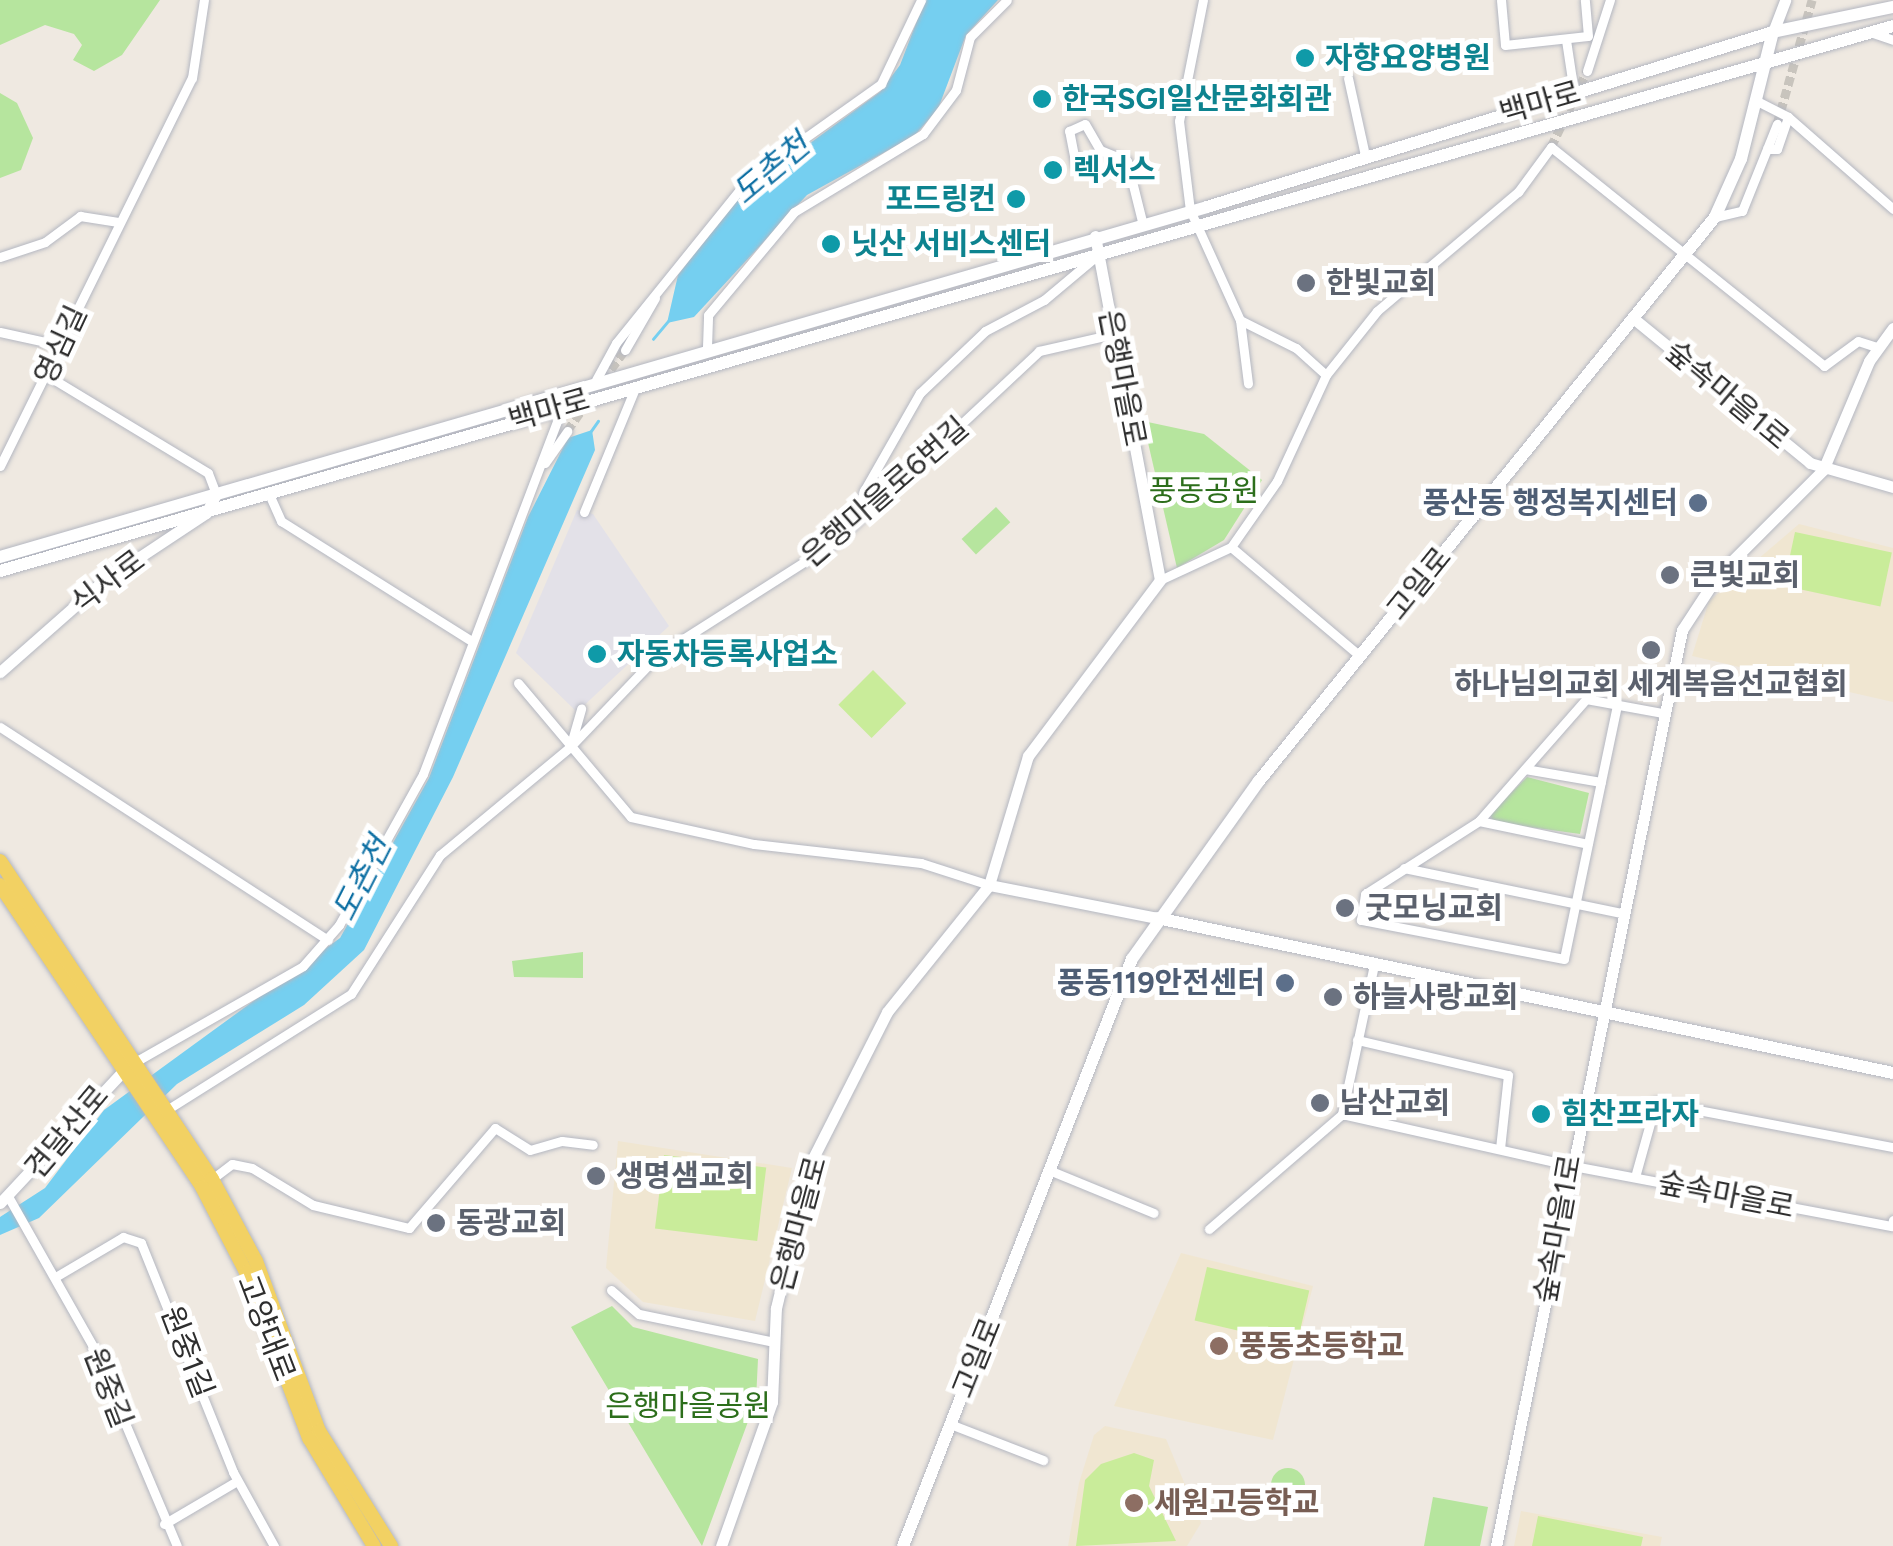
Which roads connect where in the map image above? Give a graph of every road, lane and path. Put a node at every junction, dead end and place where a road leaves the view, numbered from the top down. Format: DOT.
graph roads {
  1 [pos="204,0"];
  2 [pos="921,0"];
  3 [pos="1007,0"];
  4 [pos="1203,0"];
  5 [pos="1501,0"];
  6 [pos="1585,0"];
  7 [pos="1610,0"];
  8 [pos="1784,0"];
  9 [pos="1893,7"];
  10 [pos="1893,26"];
  11 [pos="1773,32"];
  12 [pos="1868,32"];
  13 [pos="1566,40"];
  14 [pos="1893,40"];
  15 [pos="1765,59"];
  16 [pos="1588,71"];
  17 [pos="1348,78"];
  18 [pos="1574,93"];
  19 [pos="1755,100"];
  20 [pos="1788,118"];
  21 [pos="1777,124"];
  22 [pos="1767,150"];
  23 [pos="1364,155"];
  24 [pos="1076,166"];
  25 [pos="1893,209"];
  26 [pos="1190,210"];
  27 [pos="1715,217"];
  28 [pos="117,222"];
  29 [pos="1143,225"];
  30 [pos="1196,225"];
  31 [pos="1096,236"];
  32 [pos="1688,251"];
  33 [pos="1098,254"];
  34 [pos="0,257"];
  35 [pos="656,296"];
  36 [pos="1633,318"];
  37 [pos="1240,320"];
  38 [pos="1893,328"];
  39 [pos="0,332"];
  40 [pos="1114,334"];
  41 [pos="59,346"];
  42 [pos="707,347"];
  43 [pos="1876,347"];
  44 [pos="625,350"];
  45 [pos="639,370"];
  46 [pos="1326,375"];
  47 [pos="48,376"];
  48 [pos="596,380"];
  49 [pos="1248,384"];
  50 [pos="636,385"];
  51 [pos="563,406"];
  52 [pos="567,431"];
  53 [pos="0,466"];
  54 [pos="539,468"];
  55 [pos="1823,470"];
  56 [pos="877,473"];
  57 [pos="1893,487"];
  58 [pos="892,490"];
  59 [pos="216,494"];
  60 [pos="270,494"];
  61 [pos="584,512"];
  62 [pos="206,513"];
  63 [pos="857,522"];
  64 [pos="1231,547"];
  65 [pos="0,557"];
  66 [pos="0,571"];
  67 [pos="1160,580"];
  68 [pos="470,640"];
  69 [pos="1360,656"];
  70 [pos="0,672"];
  71 [pos="518,683"];
  72 [pos="1617,705"];
  73 [pos="581,708"];
  74 [pos="1662,713"];
  75 [pos="0,727"];
  76 [pos="570,747"];
  77 [pos="1525,768"];
  78 [pos="1601,782"];
  79 [pos="1479,821"];
  80 [pos="1588,844"];
  81 [pos="0,861"];
  82 [pos="1404,868"];
  83 [pos="989,885"];
  84 [pos="0,886"];
  85 [pos="1575,903"];
  86 [pos="1622,912"];
  87 [pos="1157,918"];
  88 [pos="328,940"];
  89 [pos="1374,964"];
  90 [pos="1601,1012"];
  91 [pos="1357,1040"];
  92 [pos="138,1066"];
  93 [pos="1893,1072"];
  94 [pos="125,1077"];
  95 [pos="159,1111"];
  96 [pos="1342,1114"];
  97 [pos="592,1145"];
  98 [pos="1893,1147"];
  99 [pos="1500,1149"];
  100 [pos="1568,1165"];
  101 [pos="1049,1170"];
  102 [pos="1635,1177"];
  103 [pos="212,1178"];
  104 [pos="8,1202"];
  105 [pos="1154,1213"];
  106 [pos="1893,1220"];
  107 [pos="1208,1229"];
  108 [pos="57,1276"];
  109 [pos="611,1290"];
  110 [pos="774,1342"];
  111 [pos="950,1424"];
  112 [pos="1043,1460"];
  113 [pos="237,1481"];
  114 [pos="164,1524"];
  115 [pos="177,1546"];
  116 [pos="274,1546"];
  117 [pos="374,1546"];
  118 [pos="391,1546"];
  119 [pos="720,1546"];
  120 [pos="903,1546"];
  121 [pos="1496,1546"];
  1 -- 28 [label="street, 영심길"];
  2 -- 35 [label="street, 백마로"];
  3 -- 42 [label="street"];
  4 -- 26 [label="street"];
  5 -- 13 [label="street"];
  6 -- 13 [label="street"];
  7 -- 16 [label="street"];
  8 -- 11 [label="street, 고일로"];
  9 -- 11 [label="main road, 백마로"];
  10 -- 12 [label="main road, 백마로"];
  11 -- 15 [label="main road, 고일로"];
  11 -- 18 [label="main road, 백마로"];
  12 -- 14 [label="street"];
  12 -- 15 [label="main road, 백마로"];
  13 -- 18 [label="street"];
  15 -- 19 [label="main road, 고일로"];
  15 -- 30 [label="main road, 백마로"];
  17 -- 23 [label="street"];
  18 -- 23 [label="main road, 백마로"];
  19 -- 20 [label="street"];
  19 -- 27 [label="main road, 고일로"];
  20 -- 22 [label="street"];
  20 -- 25 [label="street"];
  21 -- 22 [label="street"];
  22 -- 27 [label="street"];
  23 -- 26 [label="main road, 백마로"];
  24 -- 29 [label="street"];
  26 -- 29 [label="main road, 백마로"];
  26 -- 30 [label="street"];
  27 -- 32 [label="main road, 고일로"];
  28 -- 34 [label="street"];
  28 -- 41 [label="street, 영심길"];
  29 -- 31 [label="main road, 백마로"];
  30 -- 33 [label="main road, 백마로"];
  30 -- 37 [label="street"];
  31 -- 33 [label="street, 은행마을로"];
  31 -- 42 [label="main road, 백마로"];
  32 -- 36 [label="main road, 고일로"];
  32 -- 43 [label="street"];
  32 -- 46 [label="street"];
  33 -- 40 [label="street, 은행마을로"];
  33 -- 50 [label="main road, 백마로"];
  33 -- 56 [label="street, 백마로"];
  35 -- 44 [label="street"];
  35 -- 48 [label="street, 백마로"];
  36 -- 55 [label="street, 숲속마을1로"];
  36 -- 69 [label="main road, 고일로"];
  37 -- 46 [label="street"];
  37 -- 49 [label="street"];
  38 -- 43 [label="street, 숲속마을1로"];
  39 -- 41 [label="street"];
  40 -- 58 [label="street, 은행마을로6번길"];
  40 -- 67 [label="street, 은행마을로"];
  41 -- 47 [label="street, 영심길"];
  42 -- 45 [label="main road, 백마로"];
  43 -- 55 [label="street, 숲속마을1로"];
  45 -- 48 [label="main road, 백마로"];
  45 -- 50 [label="street"];
  46 -- 64 [label="street"];
  47 -- 53 [label="street, 영심길"];
  47 -- 59 [label="street"];
  48 -- 59 [label="main road, 백마로"];
  50 -- 51 [label="main road, 백마로"];
  50 -- 61 [label="street"];
  51 -- 54 [label="street"];
  51 -- 60 [label="main road, 백마로"];
  52 -- 54 [label="street"];
  54 -- 68 [label="street"];
  55 -- 57 [label="street, 숲속마을1로"];
  55 -- 74 [label="street, 숲속마을1로"];
  56 -- 58 [label="street"];
  56 -- 63 [label="street, 백마로"];
  58 -- 63 [label="street, 은행마을로6번길"];
  59 -- 62 [label="street, 식사로"];
  59 -- 65 [label="main road, 백마로"];
  60 -- 62 [label="main road, 백마로"];
  60 -- 68 [label="street"];
  62 -- 66 [label="main road, 백마로"];
  62 -- 70 [label="street, 식사로"];
  63 -- 76 [label="street, 은행마을로6번길"];
  64 -- 67 [label="street"];
  64 -- 69 [label="street"];
  67 -- 83 [label="street, 은행마을로"];
  68 -- 88 [label="street"];
  69 -- 87 [label="main road, 고일로"];
  71 -- 76 [label="street"];
  72 -- 74 [label="street"];
  72 -- 77 [label="street"];
  72 -- 78 [label="street"];
  73 -- 76 [label="street"];
  74 -- 86 [label="street, 숲속마을1로"];
  75 -- 88 [label="street"];
  76 -- 83 [label="street"];
  76 -- 95 [label="street, 은행마을로6번길"];
  77 -- 78 [label="street"];
  77 -- 79 [label="street"];
  78 -- 80 [label="street"];
  79 -- 80 [label="street"];
  79 -- 82 [label="street"];
  80 -- 85 [label="street"];
  81 -- 92 [label="main road"];
  82 -- 85 [label="street"];
  82 -- 85 [label="street"];
  83 -- 87 [label="street"];
  83 -- 110 [label="street, 은행마을로"];
  84 -- 94 [label="main road"];
  85 -- 86 [label="street"];
  86 -- 90 [label="street, 숲속마을1로"];
  87 -- 89 [label="main road"];
  87 -- 101 [label="main road, 고일로"];
  88 -- 92 [label="street"];
  89 -- 90 [label="main road"];
  89 -- 91 [label="street"];
  90 -- 93 [label="main road"];
  90 -- 100 [label="street, 숲속마을1로"];
  91 -- 96 [label="street"];
  91 -- 99 [label="street"];
  92 -- 94 [label="street, 견달산로"];
  92 -- 95 [label="main road"];
  94 -- 95 [label="main road"];
  94 -- 104 [label="street, 견달산로"];
  95 -- 103 [label="main road, 고양대로"];
  95 -- 117 [label="main road, 고양대로"];
  96 -- 99 [label="street"];
  96 -- 107 [label="street"];
  97 -- 103 [label="street"];
  98 -- 102 [label="street, 숲속마을로"];
  99 -- 100 [label="street"];
  100 -- 102 [label="street"];
  100 -- 121 [label="street, 숲속마을1로"];
  101 -- 105 [label="street"];
  101 -- 111 [label="main road, 고일로"];
  102 -- 106 [label="street, 숲속마을로"];
  103 -- 118 [label="main road, 고양대로"];
  104 -- 108 [label="street, 원중길"];
  108 -- 113 [label="street, 원중1길"];
  108 -- 114 [label="street, 원중길"];
  109 -- 110 [label="street"];
  110 -- 119 [label="street, 은행마을로"];
  111 -- 112 [label="street"];
  111 -- 120 [label="main road, 고일로"];
  113 -- 114 [label="street"];
  113 -- 116 [label="street, 원중1길"];
  114 -- 115 [label="street, 원중길"];
}
